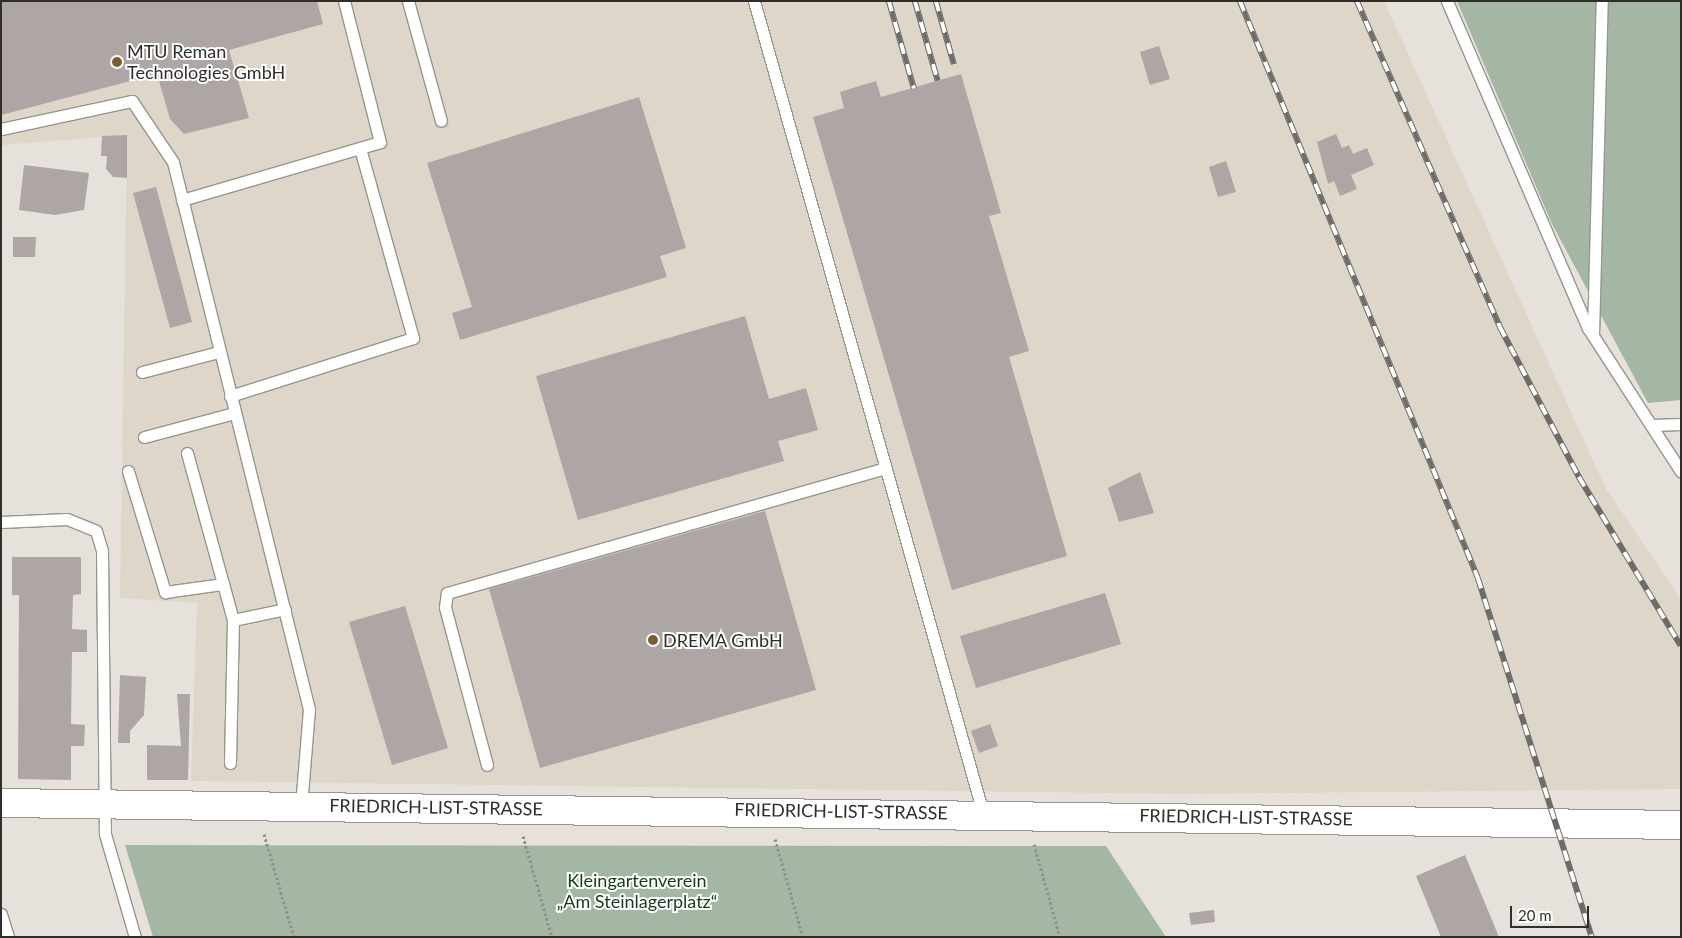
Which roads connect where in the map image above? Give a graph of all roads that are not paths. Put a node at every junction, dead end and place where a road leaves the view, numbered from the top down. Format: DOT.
graph roads {
  1 [pos="344,1"];
  2 [pos="408,1"];
  3 [pos="754,1"];
  4 [pos="1447,1"];
  5 [pos="1602,1"];
  6 [pos="441,121"];
  7 [pos="1,128"];
  8 [pos="360,148"];
  9 [pos="182,200"];
  10 [pos="1593,335"];
  11 [pos="218,352"];
  12 [pos="142,372"];
  13 [pos="230,396"];
  14 [pos="234,414"];
  15 [pos="1681,424"];
  16 [pos="1651,425"];
  17 [pos="144,437"];
  18 [pos="187,453"];
  19 [pos="886,468"];
  20 [pos="128,471"];
  21 [pos="1681,472"];
  22 [pos="1,522"];
  23 [pos="223,584"];
  24 [pos="285,609"];
  25 [pos="233,620"];
  26 [pos="230,763"];
  27 [pos="487,765"];
  28 [pos="1,802"];
  29 [pos="105,804"];
  30 [pos="301,806"];
  31 [pos="983,813"];
  32 [pos="1681,825"];
  33 [pos="1,914"];
  34 [pos="8,937"];
  35 [pos="135,937"];
  1 -- 8 [label="lane"];
  2 -- 6 [label="lane"];
  3 -- 19 [label="lane"];
  4 -- 10 [label="lane"];
  5 -- 10 [label="lane"];
  7 -- 9 [label="lane"];
  8 -- 9 [label="lane"];
  8 -- 13 [label="lane"];
  9 -- 11 [label="lane"];
  10 -- 16 [label="lane"];
  11 -- 12 [label="lane"];
  11 -- 13 [label="lane"];
  13 -- 14 [label="lane"];
  14 -- 17 [label="lane"];
  14 -- 24 [label="lane"];
  15 -- 16 [label="lane"];
  16 -- 21 [label="lane"];
  18 -- 23 [label="lane"];
  19 -- 27 [label="lane"];
  19 -- 31 [label="lane"];
  20 -- 23 [label="lane"];
  22 -- 29 [label="lane"];
  23 -- 25 [label="lane"];
  24 -- 25 [label="lane"];
  24 -- 30 [label="lane"];
  25 -- 26 [label="lane"];
  28 -- 29 [label="street, FRIEDRICH-LIST-STRASSE"];
  29 -- 30 [label="street, FRIEDRICH-LIST-STRASSE"];
  29 -- 35 [label="lane"];
  30 -- 31 [label="street, FRIEDRICH-LIST-STRASSE"];
  31 -- 32 [label="street, FRIEDRICH-LIST-STRASSE"];
  33 -- 34 [label="lane"];
}
